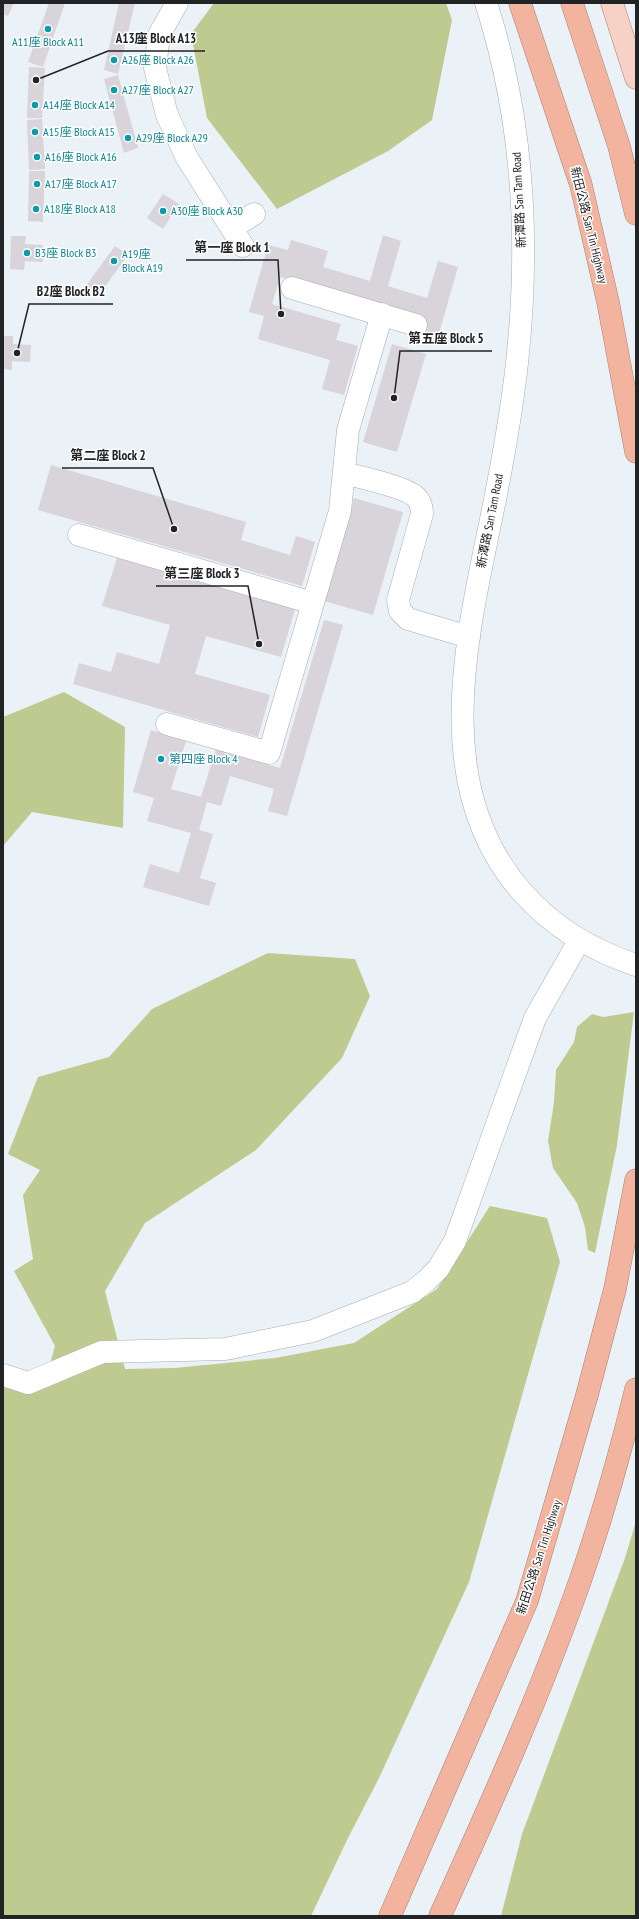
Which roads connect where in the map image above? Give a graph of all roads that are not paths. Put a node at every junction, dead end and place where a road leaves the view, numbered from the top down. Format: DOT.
graph roads {
  1 [pos="177,3"];
  2 [pos="486,3"];
  3 [pos="520,3"];
  4 [pos="572,3"];
  5 [pos="612,3"];
  6 [pos="636,78"];
  7 [pos="254,214"];
  8 [pos="636,214"];
  9 [pos="292,288"];
  10 [pos="382,314"];
  11 [pos="416,325"];
  12 [pos="636,452"];
  13 [pos="344,473"];
  14 [pos="79,535"];
  15 [pos="313,603"];
  16 [pos="469,637"];
  17 [pos="167,724"];
  18 [pos="580,941"];
  19 [pos="636,965"];
  20 [pos="636,1180"];
  21 [pos="3,1375"];
  22 [pos="636,1389"];
  23 [pos="390,1916"];
  24 [pos="440,1916"];
  1 -- 7 [label="street"];
  2 -- 16 [label="street, 新潭路 San Tam Road"];
  3 -- 12 [label="highway, 新田公路 San Tin Highway"];
  4 -- 8 [label="highway"];
  5 -- 6 [label="main road"];
  9 -- 10 [label="street"];
  10 -- 11 [label="street"];
  10 -- 13 [label="street"];
  13 -- 15 [label="street"];
  13 -- 16 [label="street"];
  14 -- 15 [label="street"];
  15 -- 17 [label="street"];
  16 -- 18 [label="street, 新潭路 San Tam Road"];
  18 -- 19 [label="street, 新潭路 San Tam Road"];
  18 -- 21 [label="street"];
  20 -- 23 [label="highway, 新田公路 San Tin Highway"];
  22 -- 24 [label="highway"];
}
